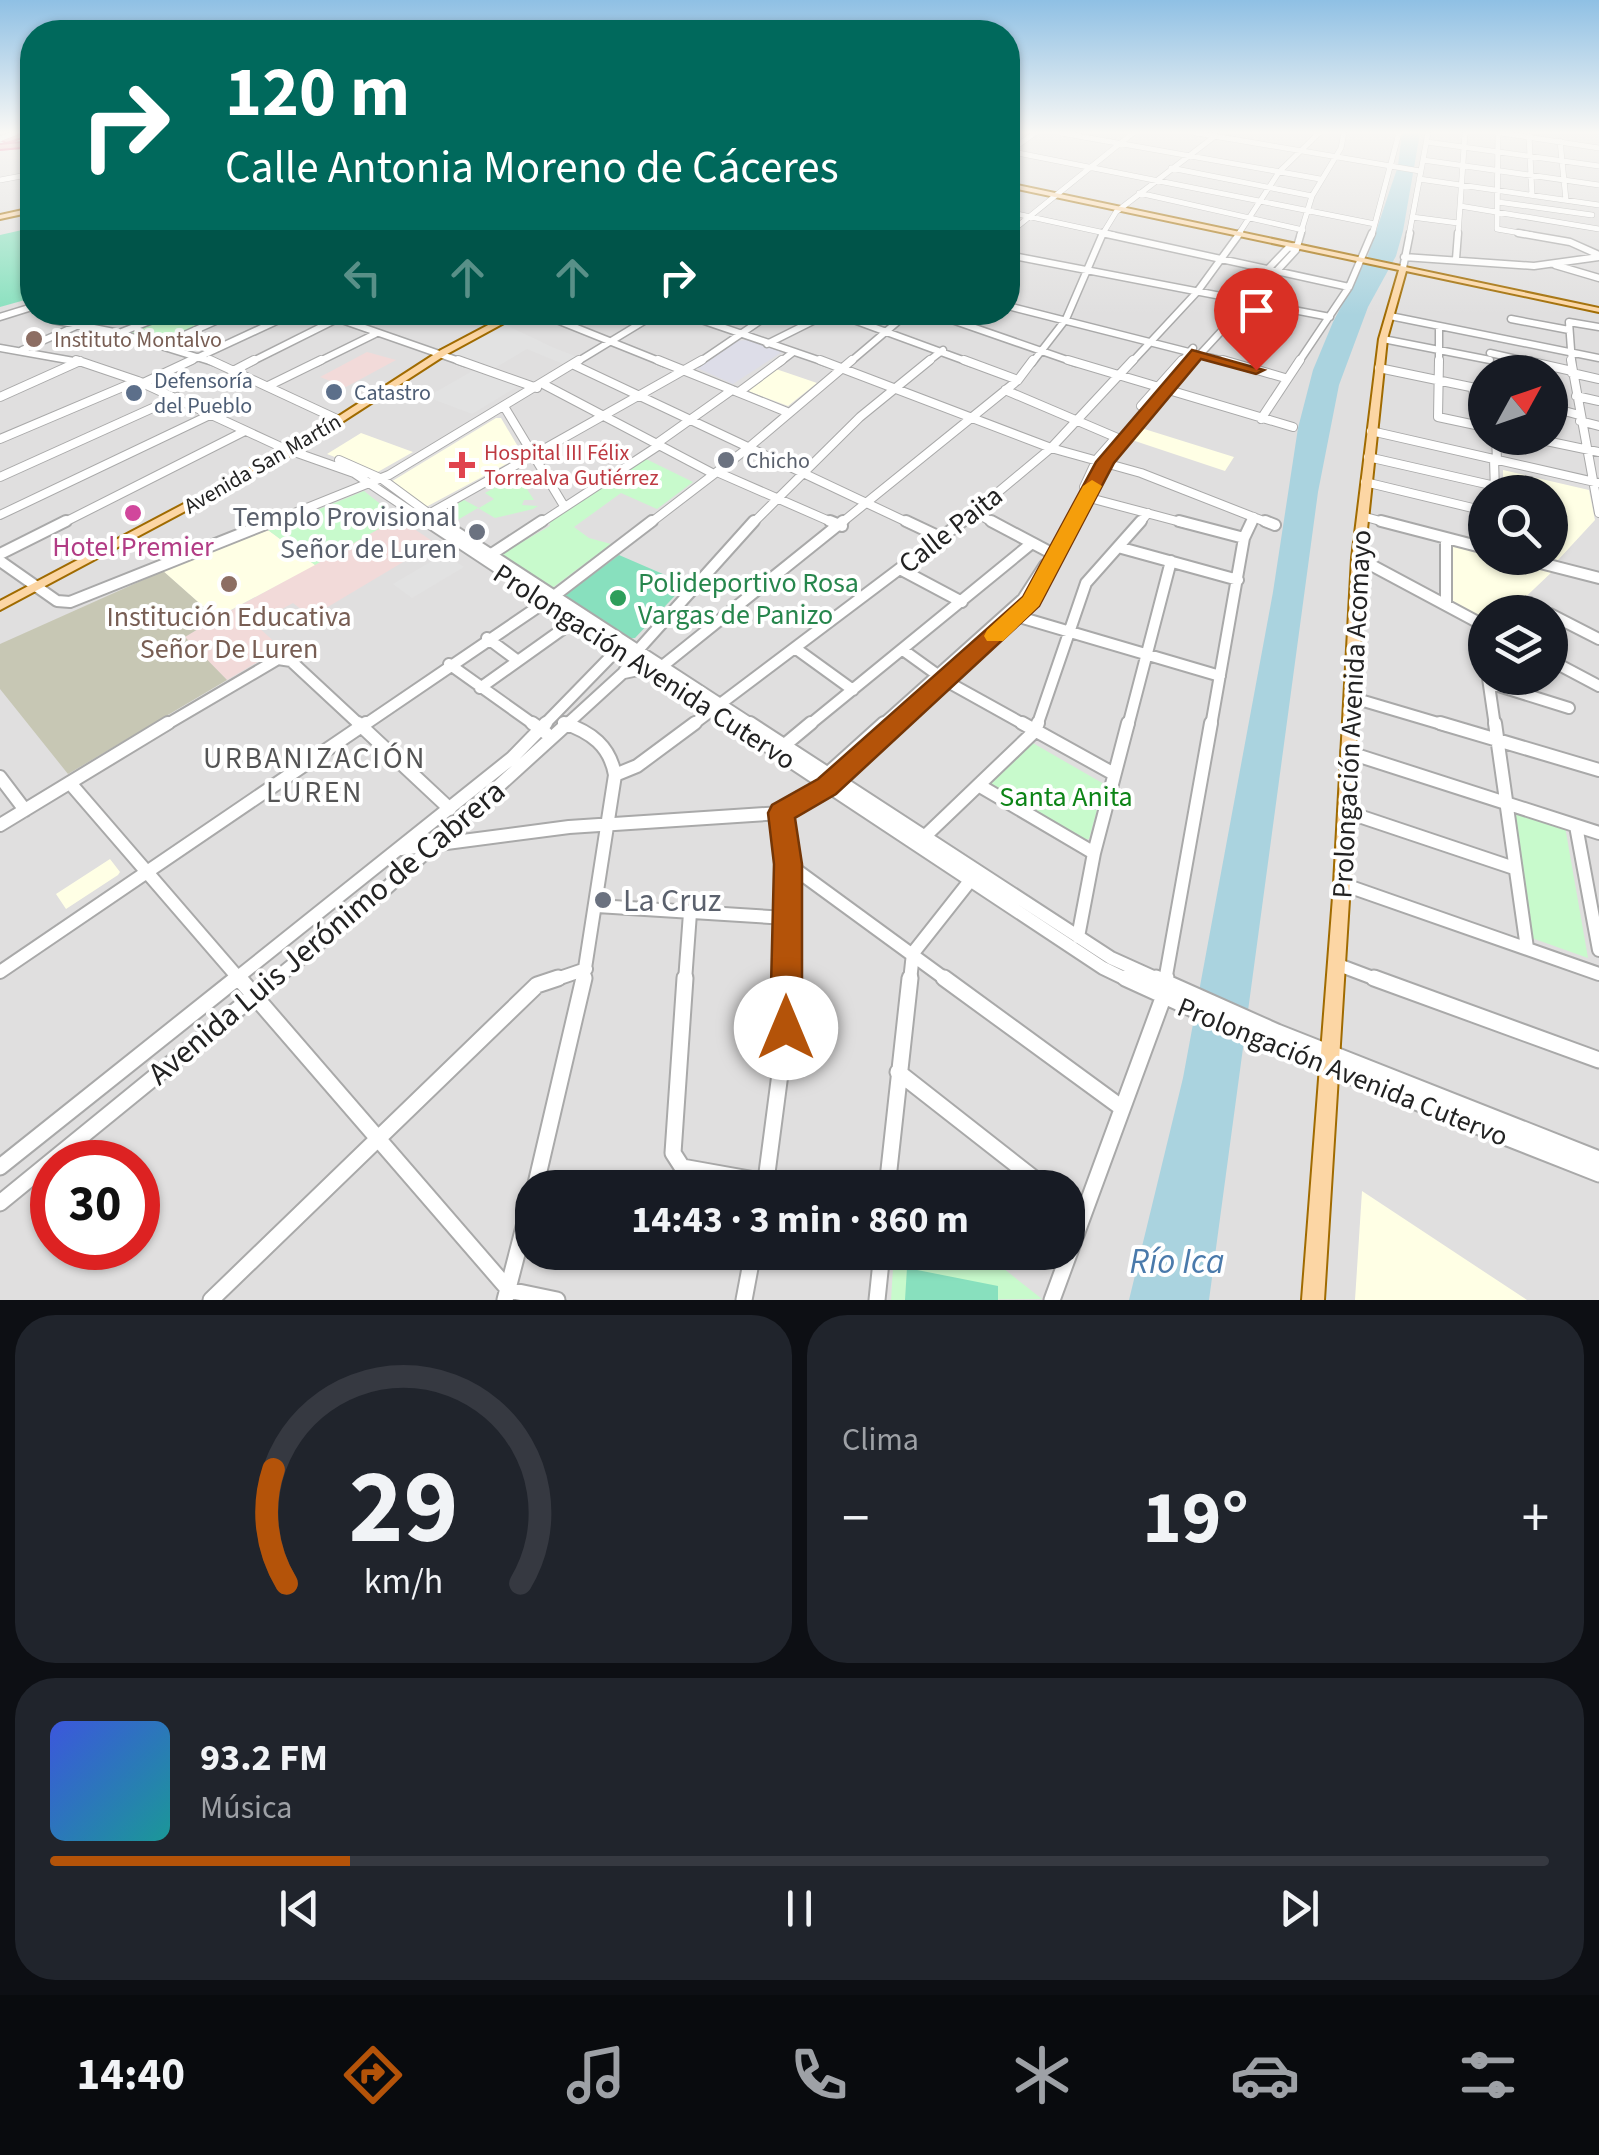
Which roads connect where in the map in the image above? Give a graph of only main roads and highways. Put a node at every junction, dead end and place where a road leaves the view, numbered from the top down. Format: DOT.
graph roads {
  1 [pos="1050,194"];
  2 [pos="1400,264"];
  3 [pos="1599,310"];
  4 [pos="489,325"];
  5 [pos="495,325"];
  6 [pos="440,354"];
  7 [pos="33,584"];
  8 [pos="0,597"];
  9 [pos="0,606"];
  10 [pos="1314,1300"];
  1 -- 2 [label="main road"];
  2 -- 3 [label="main road"];
  2 -- 10 [label="main road, Prolongación Avenida Acomayo"];
  4 -- 6 [label="main road, Avenida San Martín"];
  5 -- 6 [label="main road, Avenida San Martín"];
  6 -- 7 [label="main road, Avenida San Martín"];
  7 -- 8 [label="main road, Avenida San Martín"];
  7 -- 9 [label="main road, Avenida San Martín"];
}
